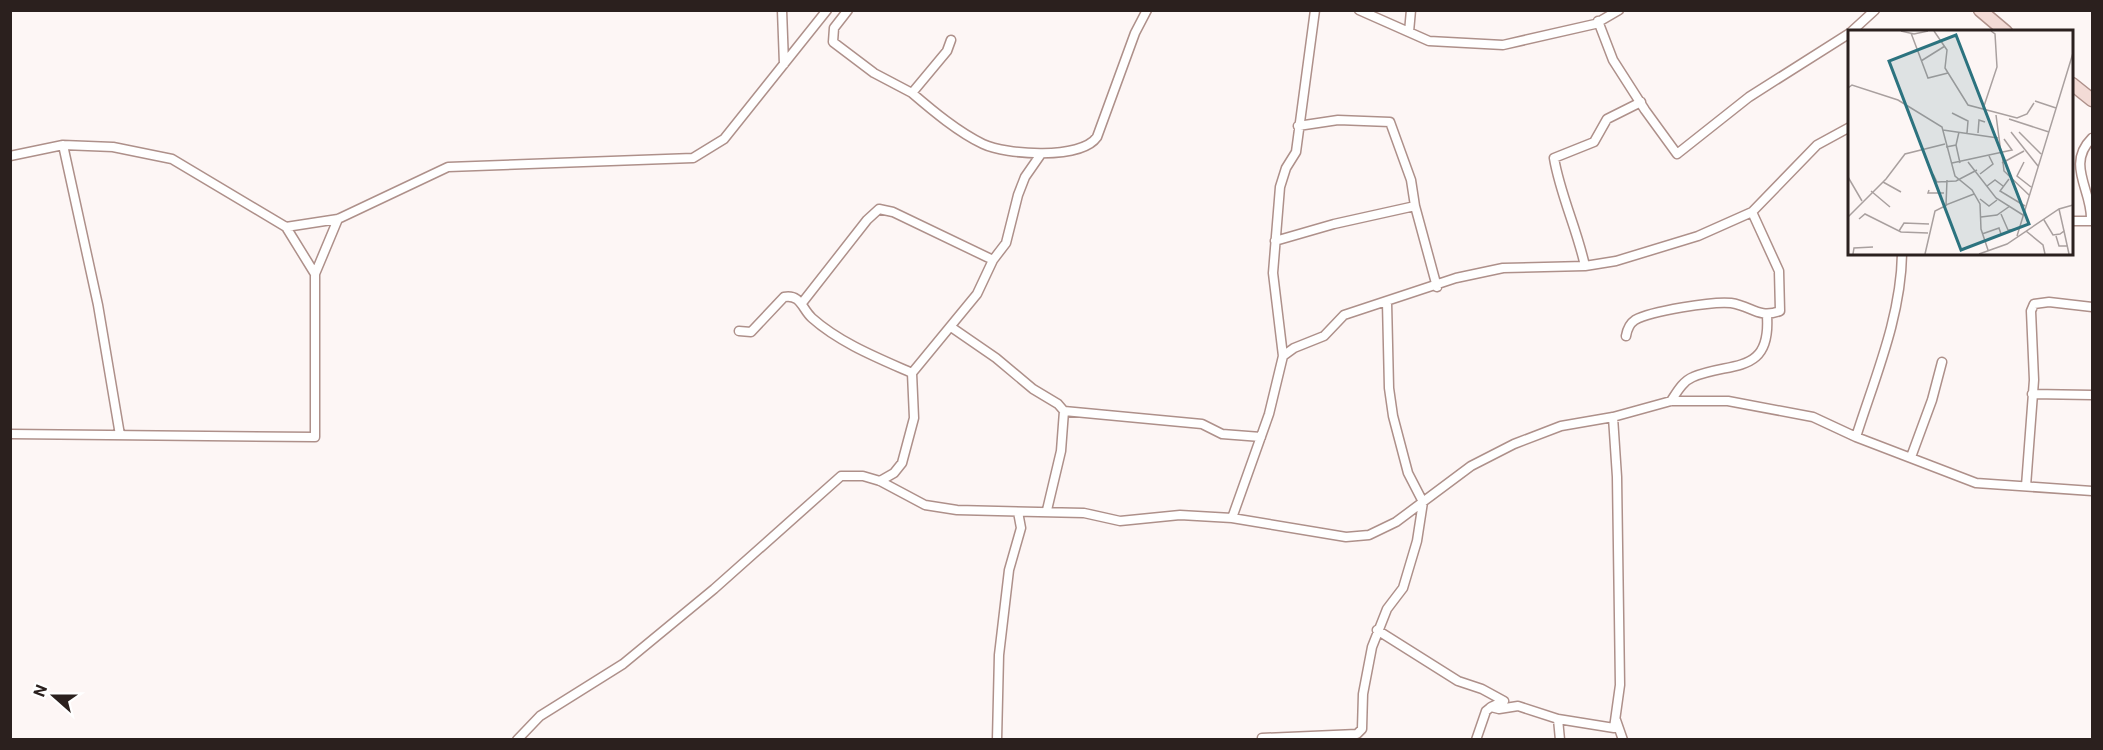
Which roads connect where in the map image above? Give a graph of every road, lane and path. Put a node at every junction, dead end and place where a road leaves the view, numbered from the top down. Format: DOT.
graph roads {
  1 [pos="782,10"];
  2 [pos="848,10"];
  3 [pos="1147,10"];
  4 [pos="1315,10"];
  5 [pos="1359,10"];
  6 [pos="1411,10"];
  7 [pos="1619,10"];
  8 [pos="1875,10"];
  9 [pos="1980,10"];
  10 [pos="826,11"];
  11 [pos="1598,21"];
  12 [pos="1997,29"];
  13 [pos="1852,30"];
  14 [pos="1408,32"];
  15 [pos="1848,33"];
  16 [pos="951,40"];
  17 [pos="784,64"];
  18 [pos="2073,85"];
  19 [pos="912,93"];
  20 [pos="2092,100"];
  21 [pos="1641,102"];
  22 [pos="1298,126"];
  23 [pos="1848,128"];
  24 [pos="2092,138"];
  25 [pos="63,145"];
  26 [pos="1041,154"];
  27 [pos="10,156"];
  28 [pos="1415,206"];
  29 [pos="1752,212"];
  30 [pos="338,219"];
  31 [pos="2073,221"];
  32 [pos="286,227"];
  33 [pos="1275,241"];
  34 [pos="1902,255"];
  35 [pos="993,260"];
  36 [pos="1585,266"];
  37 [pos="315,274"];
  38 [pos="1437,286"];
  39 [pos="1387,302"];
  40 [pos="802,303"];
  41 [pos="2092,307"];
  42 [pos="1767,316"];
  43 [pos="951,327"];
  44 [pos="739,331"];
  45 [pos="1626,336"];
  46 [pos="1283,356"];
  47 [pos="1942,362"];
  48 [pos="912,373"];
  49 [pos="2032,394"];
  50 [pos="2092,395"];
  51 [pos="1671,401"];
  52 [pos="1064,411"];
  53 [pos="1613,417"];
  54 [pos="10,434"];
  55 [pos="120,435"];
  56 [pos="1261,437"];
  57 [pos="1856,437"];
  58 [pos="1911,456"];
  59 [pos="880,481"];
  60 [pos="2026,486"];
  61 [pos="2092,491"];
  62 [pos="1423,502"];
  63 [pos="1047,510"];
  64 [pos="1018,512"];
  65 [pos="1232,518"];
  66 [pos="1377,630"];
  67 [pos="1491,707"];
  68 [pos="1558,719"];
  69 [pos="1616,720"];
  70 [pos="1262,738"];
  71 [pos="517,740"];
  72 [pos="997,740"];
  73 [pos="1476,740"];
  74 [pos="1560,740"];
  75 [pos="1623,740"];
  1 -- 17 [label="street"];
  2 -- 19 [label="street"];
  3 -- 26 [label="street"];
  4 -- 22 [label="street"];
  5 -- 14 [label="street"];
  6 -- 14 [label="street"];
  7 -- 11 [label="street"];
  8 -- 13 [label="street"];
  9 -- 12 [label="street"];
  10 -- 17 [label="street"];
  11 -- 14 [label="street"];
  11 -- 21 [label="street"];
  15 -- 21 [label="street"];
  16 -- 19 [label="street"];
  17 -- 30 [label="street"];
  18 -- 20 [label="street"];
  19 -- 26 [label="street"];
  21 -- 36 [label="street"];
  22 -- 28 [label="street"];
  22 -- 33 [label="street"];
  23 -- 29 [label="street"];
  24 -- 31 [label="street"];
  25 -- 27 [label="street"];
  25 -- 32 [label="street"];
  25 -- 55 [label="street"];
  26 -- 35 [label="street"];
  28 -- 33 [label="street"];
  28 -- 38 [label="street"];
  29 -- 36 [label="street"];
  29 -- 42 [label="street"];
  30 -- 32 [label="street"];
  30 -- 37 [label="street"];
  32 -- 37 [label="street"];
  33 -- 46 [label="street"];
  34 -- 57 [label="street"];
  35 -- 40 [label="street"];
  35 -- 43 [label="street"];
  36 -- 38 [label="street"];
  37 -- 55 [label="street"];
  38 -- 39 [label="street"];
  39 -- 46 [label="street"];
  39 -- 62 [label="street"];
  40 -- 44 [label="street"];
  40 -- 48 [label="street"];
  41 -- 49 [label="street"];
  42 -- 45 [label="street"];
  42 -- 51 [label="street"];
  43 -- 48 [label="street"];
  43 -- 52 [label="street"];
  46 -- 56 [label="street"];
  47 -- 58 [label="street"];
  48 -- 59 [label="street"];
  49 -- 50 [label="street"];
  49 -- 60 [label="street"];
  51 -- 53 [label="street"];
  51 -- 57 [label="street"];
  52 -- 56 [label="street"];
  52 -- 63 [label="street"];
  53 -- 62 [label="street"];
  53 -- 69 [label="street"];
  54 -- 55 [label="street"];
  56 -- 65 [label="street"];
  57 -- 58 [label="street"];
  58 -- 60 [label="street"];
  59 -- 64 [label="street"];
  59 -- 71 [label="street"];
  60 -- 61 [label="street"];
  62 -- 65 [label="street"];
  62 -- 66 [label="street"];
  63 -- 64 [label="street"];
  63 -- 65 [label="street"];
  64 -- 72 [label="street"];
  66 -- 67 [label="street"];
  66 -- 70 [label="street"];
  67 -- 68 [label="street"];
  67 -- 73 [label="street"];
  68 -- 69 [label="street"];
  68 -- 74 [label="street"];
  69 -- 75 [label="street"];
}
